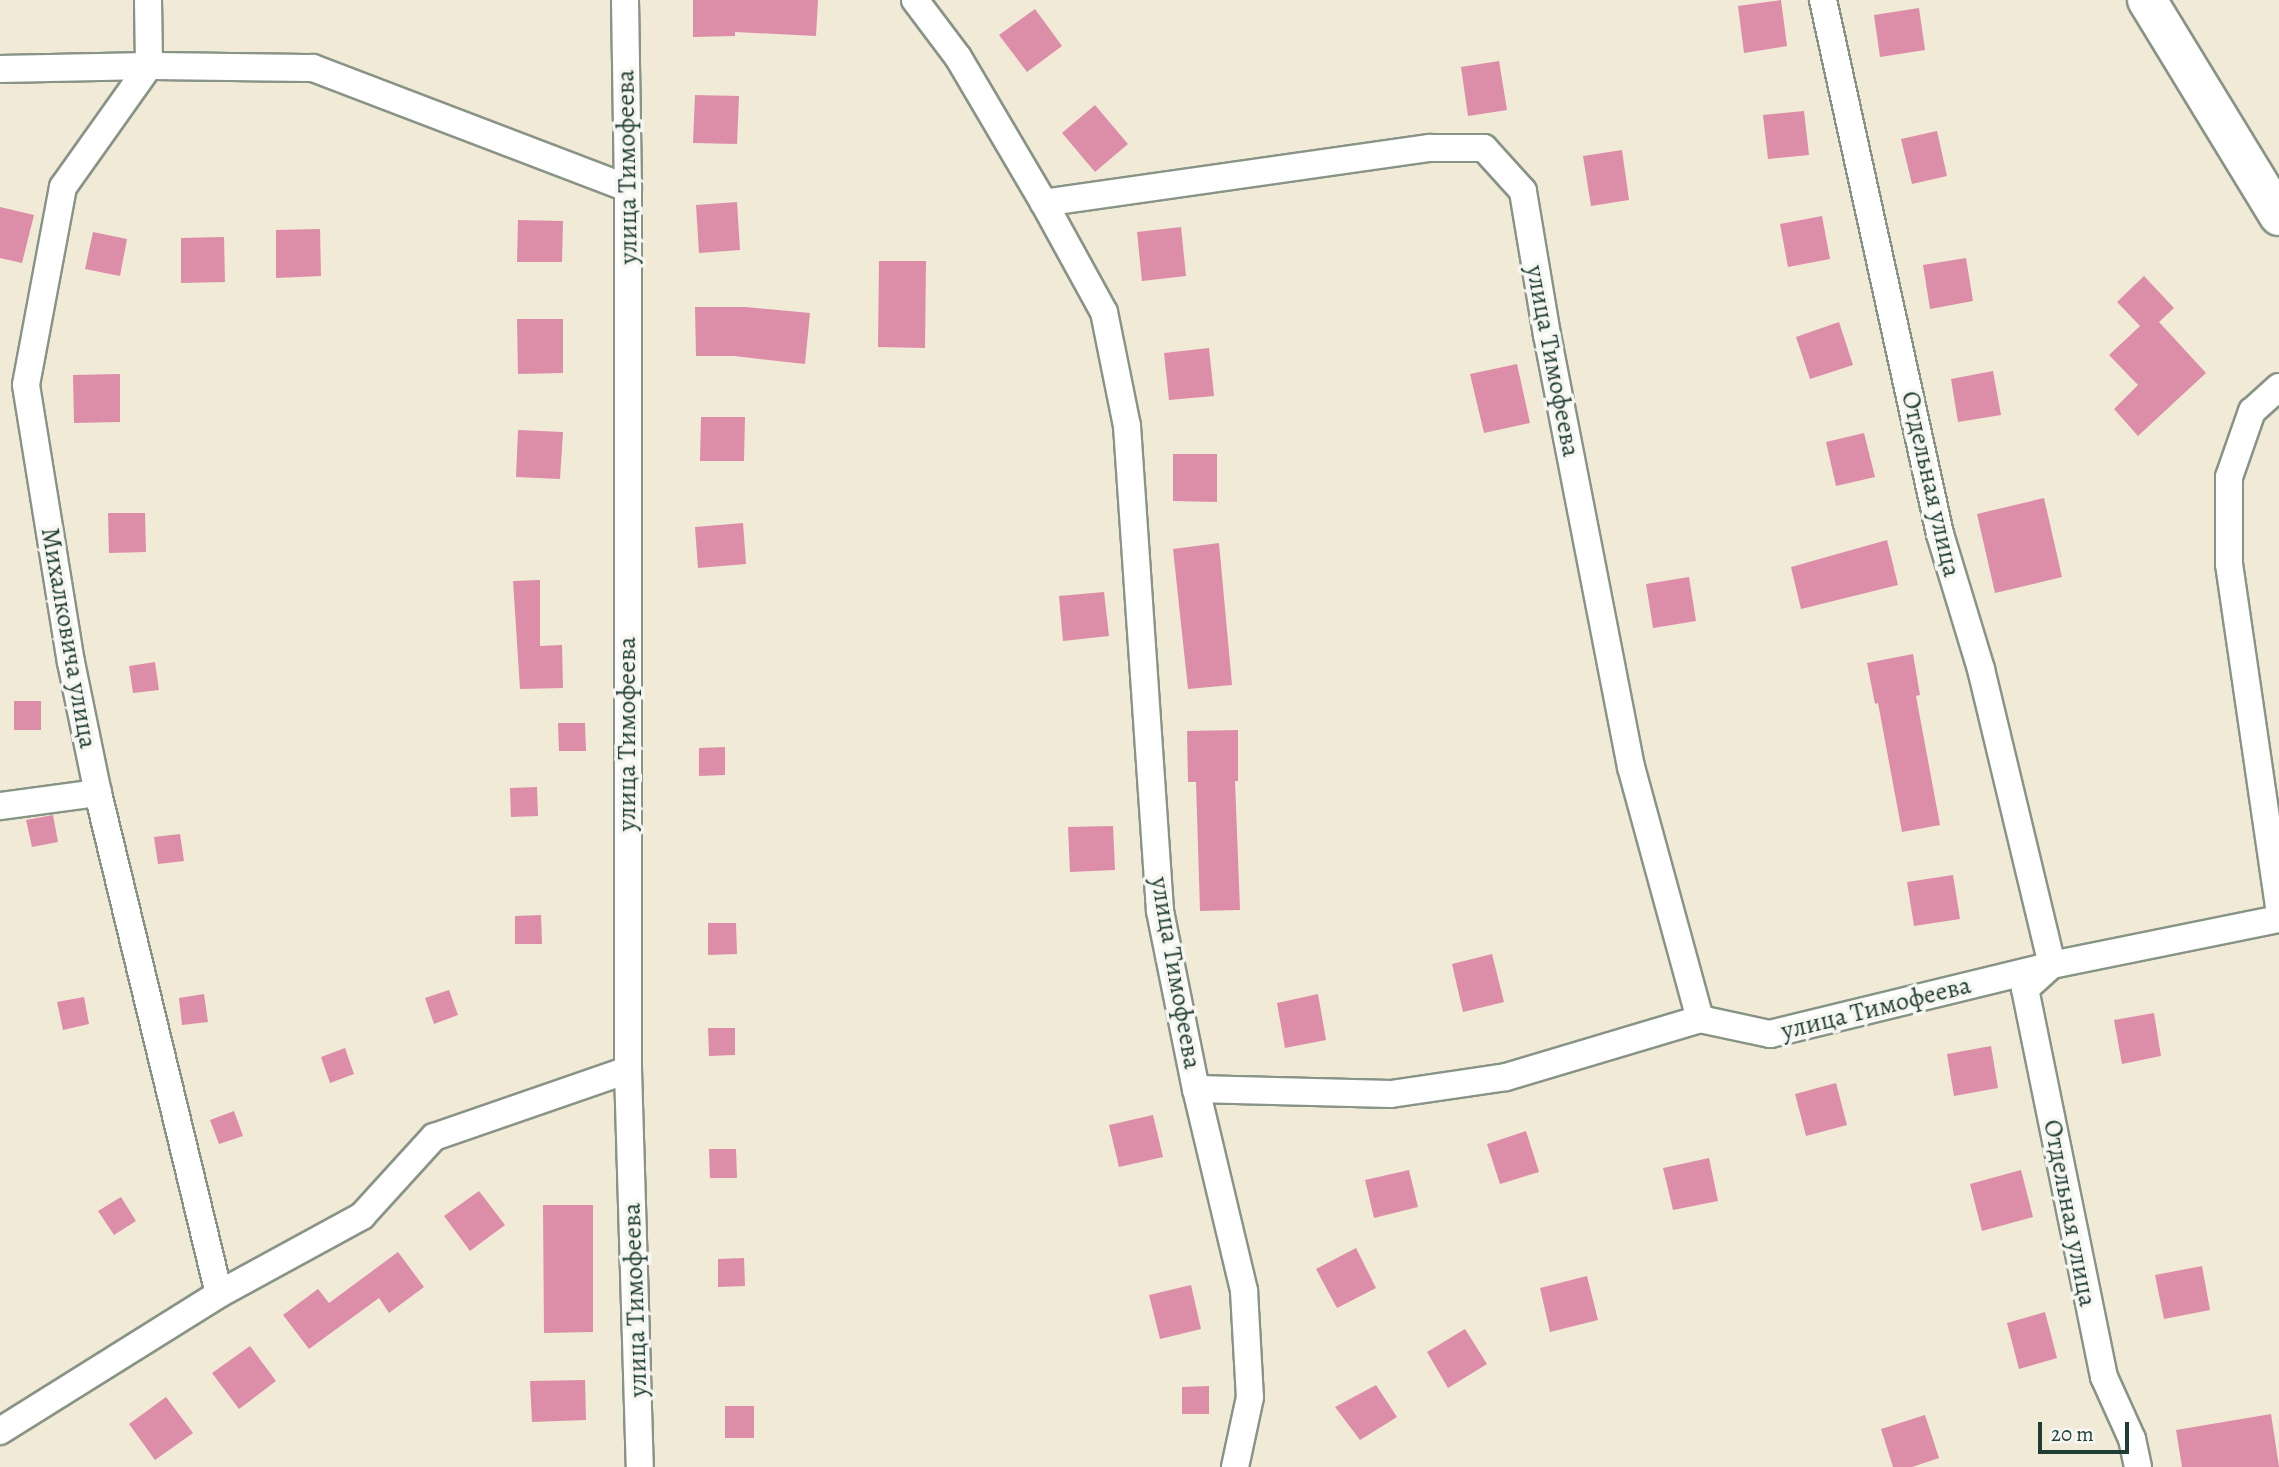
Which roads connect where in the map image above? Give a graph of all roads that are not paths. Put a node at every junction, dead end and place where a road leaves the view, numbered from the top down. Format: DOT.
graph roads {
  1 [pos="148,0"];
  2 [pos="625,0"];
  3 [pos="915,0"];
  4 [pos="1823,0"];
  5 [pos="2147,0"];
  6 [pos="149,66"];
  7 [pos="0,69"];
  8 [pos="628,188"];
  9 [pos="1044,203"];
  10 [pos="2279,216"];
  11 [pos="2279,387"];
  12 [pos="98,793"];
  13 [pos="0,806"];
  14 [pos="2279,905"];
  15 [pos="2279,919"];
  16 [pos="2052,965"];
  17 [pos="1699,1019"];
  18 [pos="628,1070"];
  19 [pos="1196,1089"];
  20 [pos="219,1294"];
  21 [pos="0,1431"];
  22 [pos="640,1467"];
  23 [pos="1235,1467"];
  24 [pos="2138,1467"];
  1 -- 6 [label="street"];
  2 -- 8 [label="street, улица Тимофеева"];
  3 -- 9 [label="street, улица Тимофеева"];
  4 -- 16 [label="street, Отдельная улица"];
  5 -- 10 [label="main road"];
  6 -- 7 [label="street"];
  6 -- 8 [label="street"];
  6 -- 12 [label="street, Михалковича улица"];
  8 -- 18 [label="street, улица Тимофеева"];
  9 -- 17 [label="street, улица Тимофеева"];
  9 -- 19 [label="street, улица Тимофеева"];
  11 -- 14 [label="street"];
  12 -- 13 [label="street"];
  12 -- 20 [label="street, Михалковича улица"];
  15 -- 16 [label="street"];
  16 -- 17 [label="street, улица Тимофеева"];
  16 -- 24 [label="street, Отдельная улица"];
  17 -- 19 [label="street, улица Тимофеева"];
  18 -- 20 [label="street"];
  18 -- 22 [label="street, улица Тимофеева"];
  19 -- 23 [label="street, улица Тимофеева"];
  20 -- 21 [label="street"];
}
